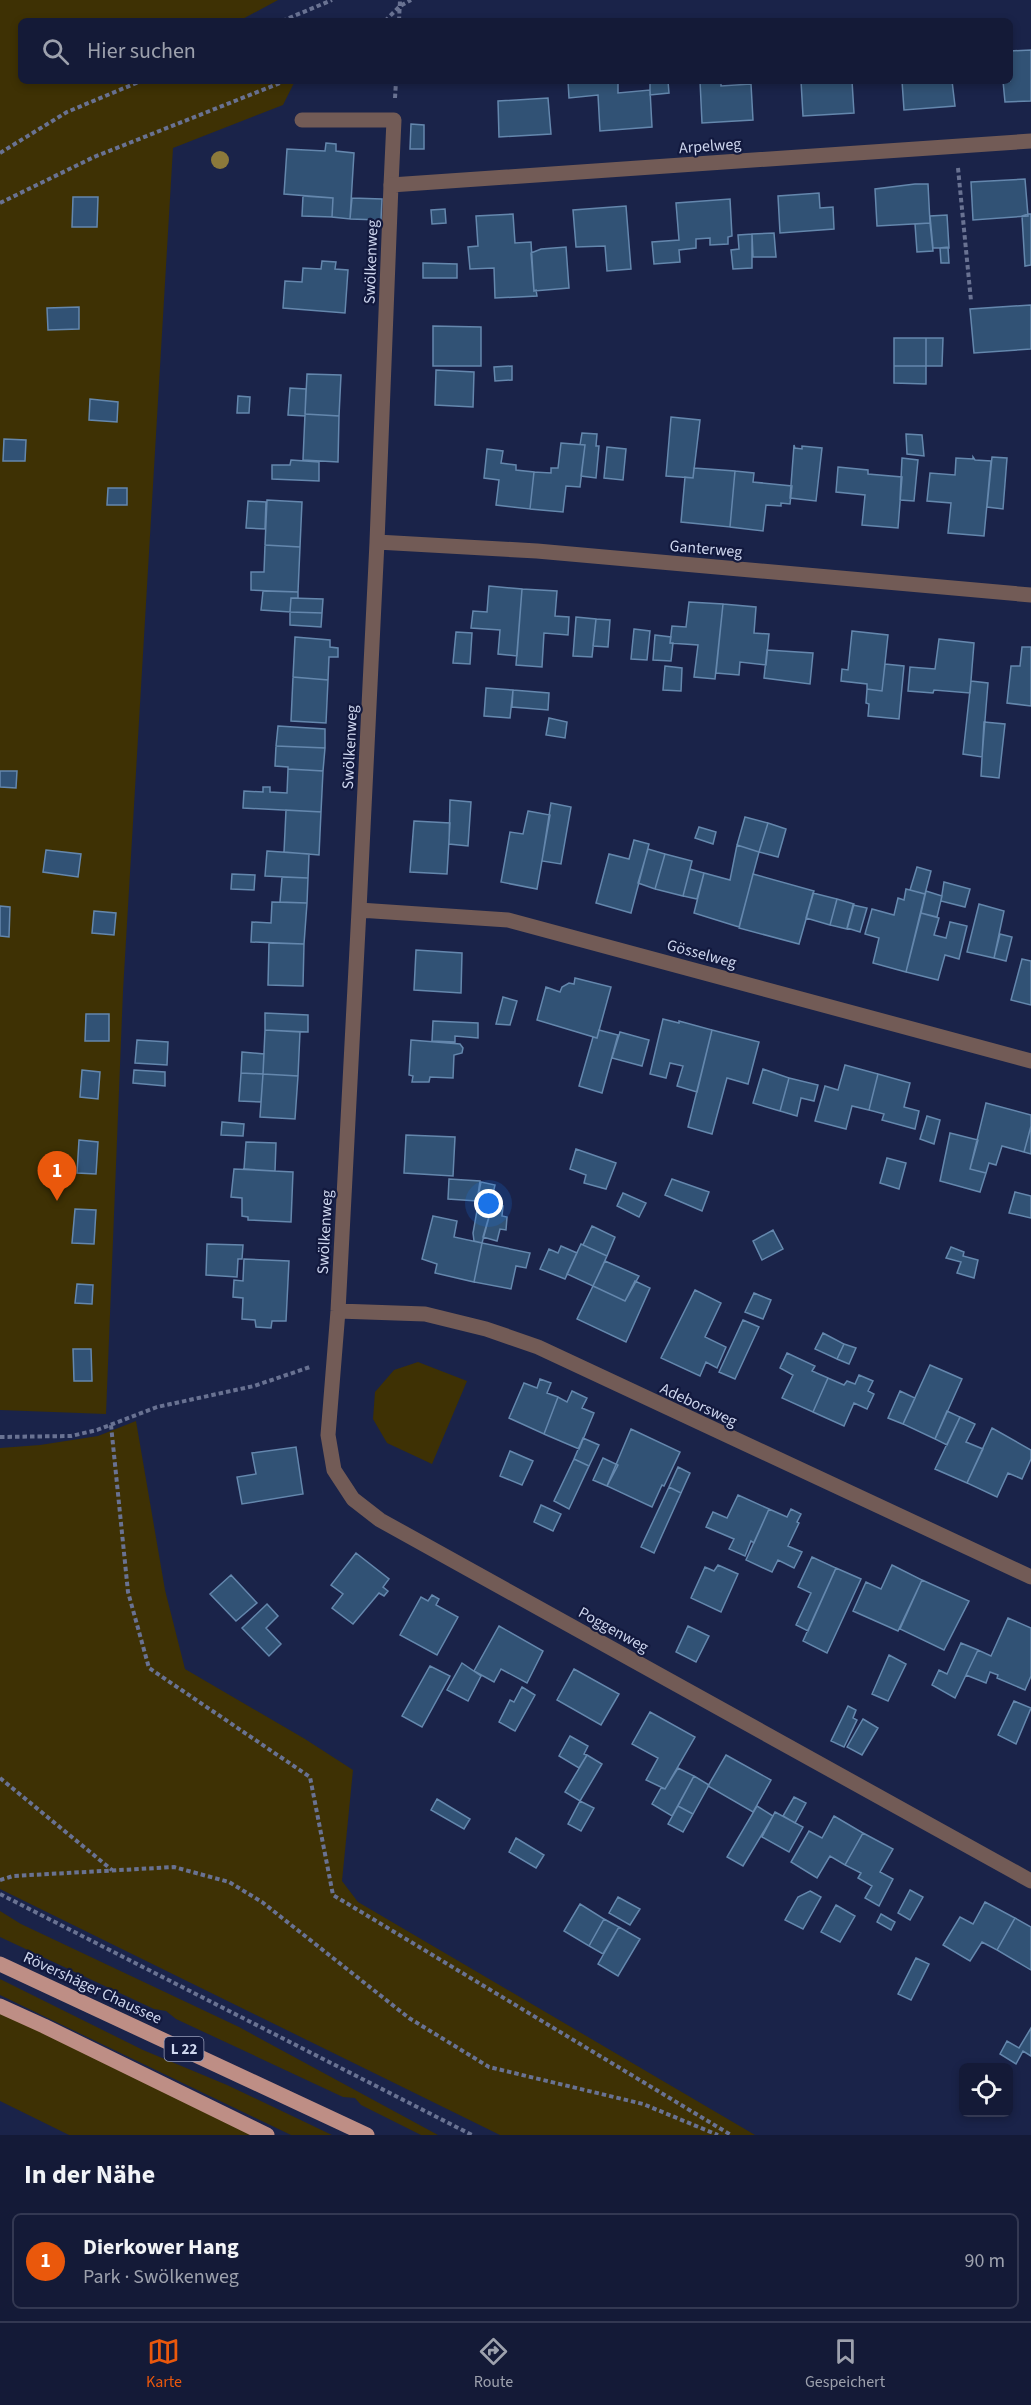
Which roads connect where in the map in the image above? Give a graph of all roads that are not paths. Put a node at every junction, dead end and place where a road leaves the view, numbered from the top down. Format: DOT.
graph roads {
  1 [pos="302,120"];
  2 [pos="1031,141"];
  3 [pos="391,184"];
  4 [pos="377,542"];
  5 [pos="1031,596"];
  6 [pos="359,910"];
  7 [pos="1031,1061"];
  8 [pos="338,1311"];
  9 [pos="1031,1577"];
  10 [pos="1031,1881"];
  11 [pos="0,1964"];
  12 [pos="0,2006"];
  13 [pos="267,2135"];
  14 [pos="367,2135"];
  1 -- 3 [label="street, Swölkenweg"];
  2 -- 3 [label="street, Arpelweg"];
  3 -- 4 [label="street, Swölkenweg"];
  4 -- 5 [label="street, Ganterweg"];
  4 -- 6 [label="street, Swölkenweg"];
  6 -- 7 [label="street, Gösselweg"];
  6 -- 8 [label="street, Swölkenweg"];
  8 -- 9 [label="street, Adeborsweg"];
  8 -- 10 [label="street, Poggenweg"];
  11 -- 14 [label="main road, Rövershäger Chaussee / L 22"];
  12 -- 13 [label="main road, L 22"];
}
